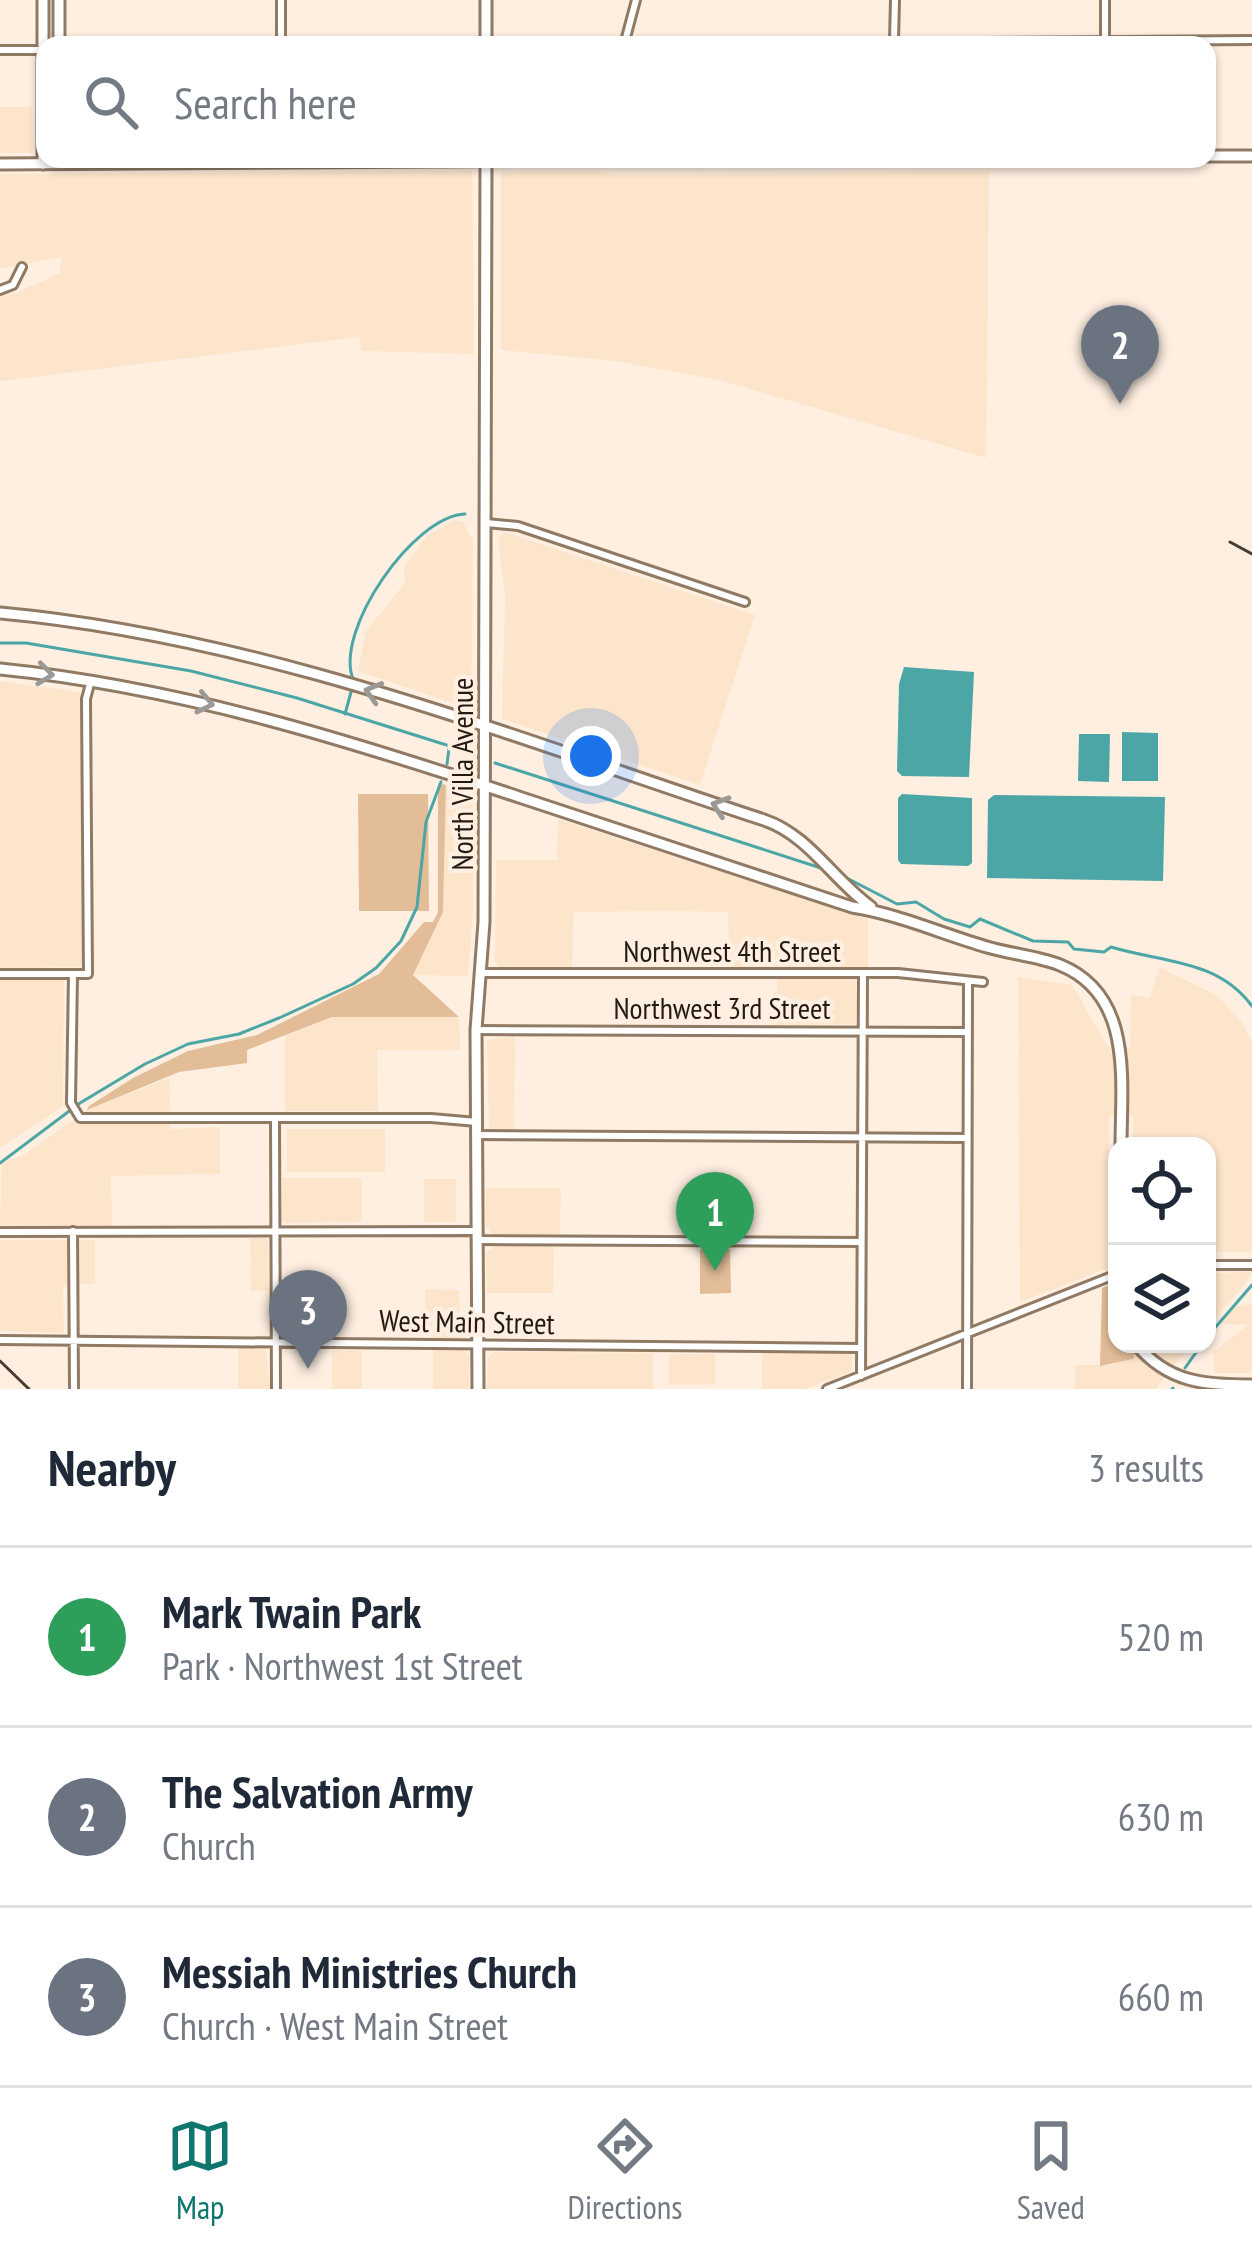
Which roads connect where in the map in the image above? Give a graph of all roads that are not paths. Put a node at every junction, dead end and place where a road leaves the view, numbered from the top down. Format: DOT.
graph roads {
  1 [pos="43,0"];
  2 [pos="59,0"];
  3 [pos="281,0"];
  4 [pos="486,0"];
  5 [pos="636,0"];
  6 [pos="895,0"];
  7 [pos="1105,0"];
  8 [pos="44,36"];
  9 [pos="59,36"];
  10 [pos="281,36"];
  11 [pos="486,36"];
  12 [pos="626,36"];
  13 [pos="895,36"];
  14 [pos="1105,36"];
  15 [pos="1252,40"];
  16 [pos="1216,41"];
  17 [pos="0,50"];
  18 [pos="36,50"];
  19 [pos="1216,156"];
  20 [pos="1252,156"];
  21 [pos="0,164"];
  22 [pos="36,164"];
  23 [pos="486,168"];
  24 [pos="22,267"];
  25 [pos="0,290"];
  26 [pos="486,523"];
  27 [pos="745,602"];
  28 [pos="0,614"];
  29 [pos="0,669"];
  30 [pos="91,680"];
  31 [pos="485,728"];
  32 [pos="484,785"];
  33 [pos="835,877"];
  34 [pos="818,896"];
  35 [pos="875,910"];
  36 [pos="480,973"];
  37 [pos="0,974"];
  38 [pos="73,974"];
  39 [pos="863,974"];
  40 [pos="968,982"];
  41 [pos="983,982"];
  42 [pos="461,1010"];
  43 [pos="476,1011"];
  44 [pos="476,1030"];
  45 [pos="863,1032"];
  46 [pos="968,1032"];
  47 [pos="275,1120"];
  48 [pos="477,1122"];
  49 [pos="477,1136"];
  50 [pos="1121,1137"];
  51 [pos="862,1138"];
  52 [pos="968,1138"];
  53 [pos="73,1231"];
  54 [pos="276,1231"];
  55 [pos="0,1232"];
  56 [pos="477,1236"];
  57 [pos="861,1242"];
  58 [pos="1216,1265"];
  59 [pos="1250,1265"];
  60 [pos="1108,1278"];
  61 [pos="967,1333"];
  62 [pos="0,1340"];
  63 [pos="73,1342"];
  64 [pos="276,1343"];
  65 [pos="478,1345"];
  66 [pos="860,1348"];
  67 [pos="1145,1353"];
  68 [pos="861,1376"];
  69 [pos="1252,1385"];
  70 [pos="74,1389"];
  71 [pos="276,1389"];
  72 [pos="478,1389"];
  73 [pos="827,1389"];
  74 [pos="967,1389"];
  1 -- 8 [label="main road"];
  2 -- 9 [label="main road"];
  3 -- 10 [label="street"];
  4 -- 11 [label="main road"];
  5 -- 12 [label="street"];
  6 -- 13 [label="street"];
  7 -- 14 [label="street"];
  15 -- 16 [label="street"];
  17 -- 18 [label="street"];
  19 -- 20 [label="main road"];
  21 -- 22 [label="main road"];
  23 -- 26 [label="main road, North Villa Avenue"];
  24 -- 25 [label="street"];
  26 -- 27 [label="street"];
  26 -- 31 [label="main road, North Villa Avenue"];
  31 -- 28 [label="main road, one-way"];
  29 -- 30 [label="main road, one-way"];
  30 -- 32 [label="main road, one-way"];
  30 -- 38 [label="street"];
  31 -- 32 [label="main road, North Villa Avenue"];
  33 -- 31 [label="main road, one-way"];
  32 -- 34 [label="main road"];
  32 -- 36 [label="main road, North Villa Avenue"];
  33 -- 34 [label="main road"];
  33 -- 35 [label="main road"];
  34 -- 35 [label="main road"];
  35 -- 50 [label="main road"];
  36 -- 39 [label="street, Northwest 4th Street"];
  36 -- 43 [label="main road, North Villa Avenue"];
  37 -- 38 [label="street"];
  38 -- 47 [label="street"];
  39 -- 40 [label="street, Northwest 4th Street"];
  39 -- 45 [label="street"];
  40 -- 41 [label="street, Northwest 4th Street"];
  40 -- 46 [label="street"];
  42 -- 43 [label="street"];
  43 -- 44 [label="main road, North Villa Avenue"];
  44 -- 45 [label="street, Northwest 3rd Street"];
  44 -- 48 [label="main road, North Villa Avenue"];
  45 -- 46 [label="street, Northwest 3rd Street"];
  45 -- 51 [label="street"];
  46 -- 52 [label="street"];
  47 -- 48 [label="street"];
  47 -- 54 [label="street"];
  48 -- 49 [label="main road, North Villa Avenue"];
  49 -- 51 [label="street"];
  49 -- 56 [label="main road, North Villa Avenue"];
  51 -- 52 [label="street"];
  51 -- 57 [label="street"];
  52 -- 61 [label="street"];
  53 -- 54 [label="street"];
  53 -- 55 [label="street"];
  53 -- 63 [label="street"];
  54 -- 56 [label="street"];
  54 -- 64 [label="street"];
  56 -- 57 [label="street"];
  56 -- 65 [label="main road, North Villa Avenue"];
  57 -- 66 [label="street"];
  58 -- 59 [label="street"];
  60 -- 61 [label="street"];
  61 -- 68 [label="street"];
  61 -- 74 [label="street"];
  62 -- 63 [label="street, West Main Street"];
  63 -- 64 [label="street, West Main Street"];
  63 -- 70 [label="street"];
  64 -- 65 [label="street, West Main Street"];
  64 -- 71 [label="street"];
  65 -- 66 [label="street, West Main Street"];
  65 -- 72 [label="main road, North Villa Avenue"];
  66 -- 68 [label="street"];
  67 -- 69 [label="main road"];
  68 -- 73 [label="street"];
}
